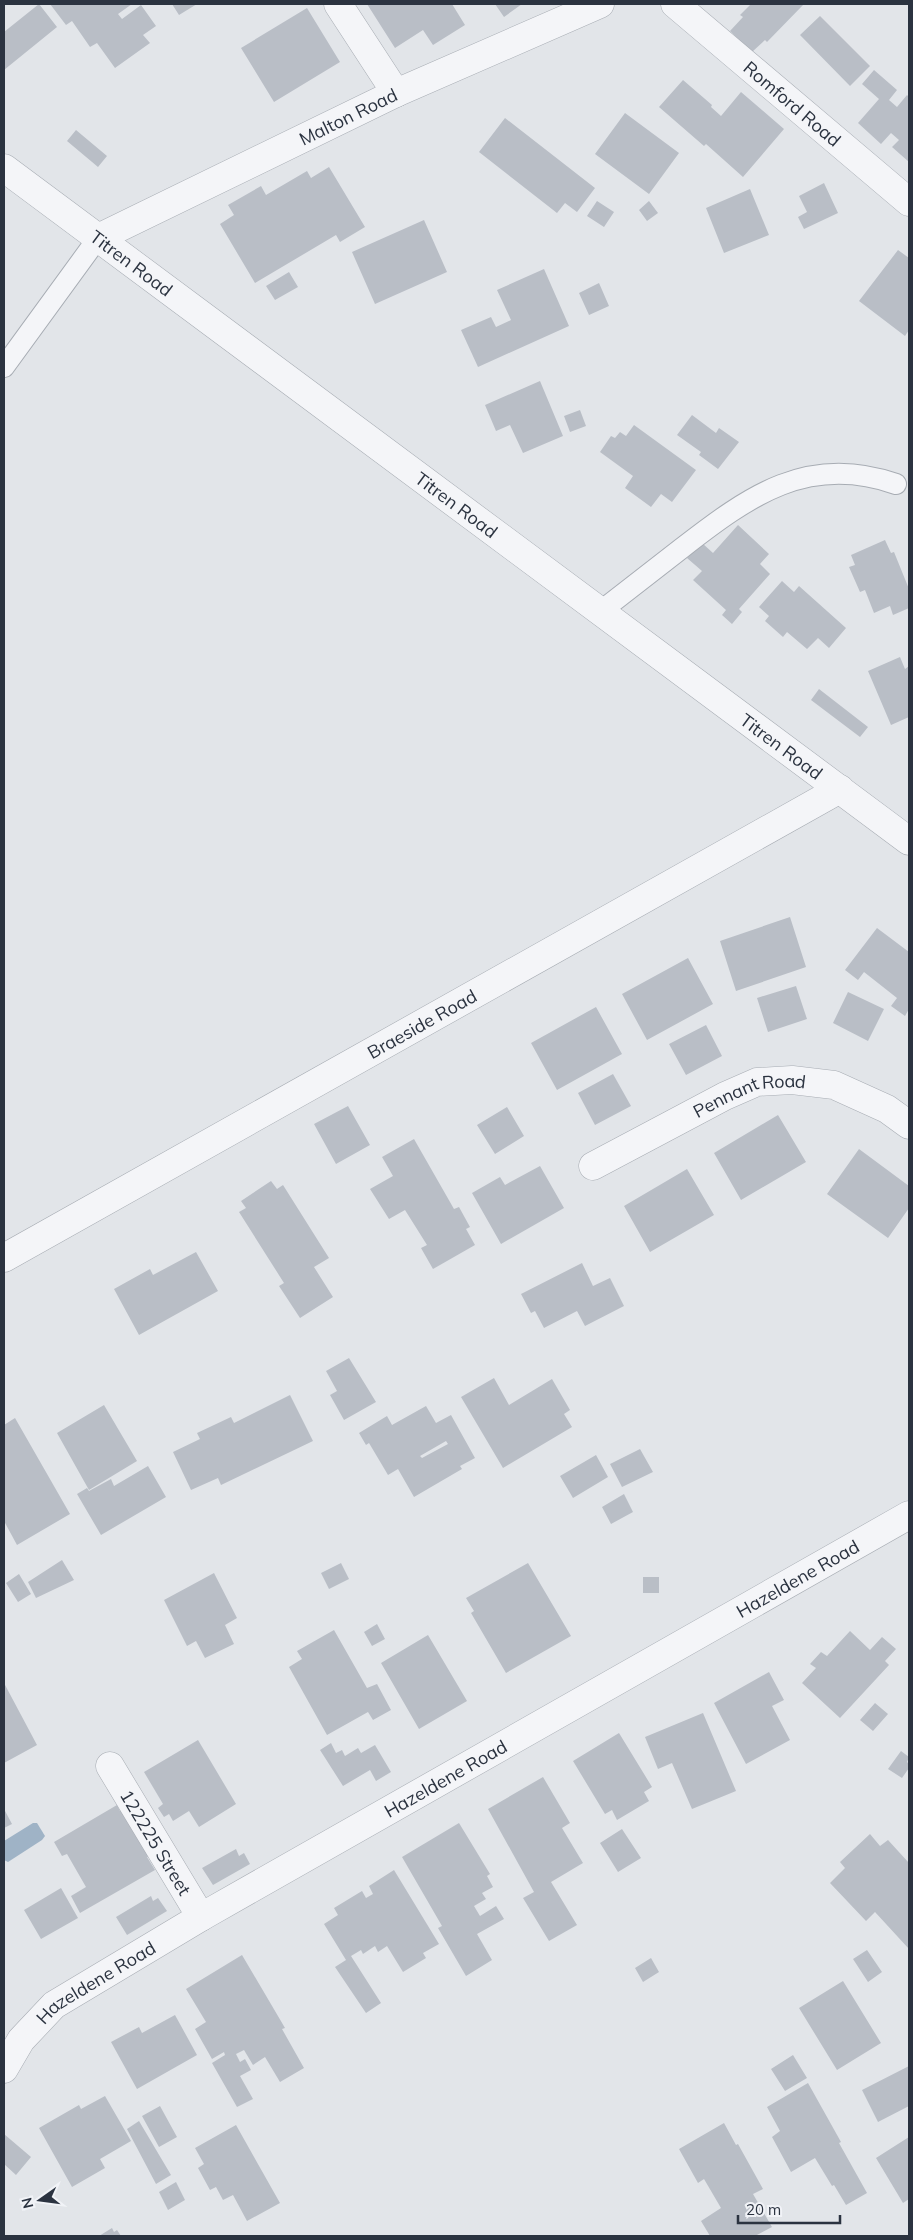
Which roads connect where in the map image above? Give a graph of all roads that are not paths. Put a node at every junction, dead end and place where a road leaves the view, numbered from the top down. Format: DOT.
graph roads {
  1 [pos="338,4"];
  2 [pos="675,4"];
  3 [pos="593,5"];
  4 [pos="396,94"];
  5 [pos="4,168"];
  6 [pos="908,198"];
  7 [pos="98,238"];
  8 [pos="4,367"];
  9 [pos="896,484"];
  10 [pos="601,611"];
  11 [pos="840,789"];
  12 [pos="909,841"];
  13 [pos="909,1125"];
  14 [pos="593,1166"];
  15 [pos="4,1258"];
  16 [pos="909,1515"];
  17 [pos="110,1766"];
  18 [pos="201,1917"];
  19 [pos="4,2069"];
  1 -- 4 [label="street"];
  2 -- 6 [label="street, Romford Road"];
  3 -- 4 [label="street, Malton Road"];
  4 -- 7 [label="street, Malton Road"];
  5 -- 7 [label="street, Titren Road"];
  7 -- 8 [label="lane"];
  7 -- 10 [label="street, Titren Road"];
  9 -- 10 [label="lane"];
  10 -- 11 [label="street, Titren Road"];
  11 -- 12 [label="street, Titren Road"];
  11 -- 15 [label="street, Braeside Road"];
  13 -- 14 [label="street, Pennant Road"];
  16 -- 18 [label="street, Hazeldene Road"];
  17 -- 18 [label="street, 122225 Street"];
  18 -- 19 [label="street, Hazeldene Road"];
}
